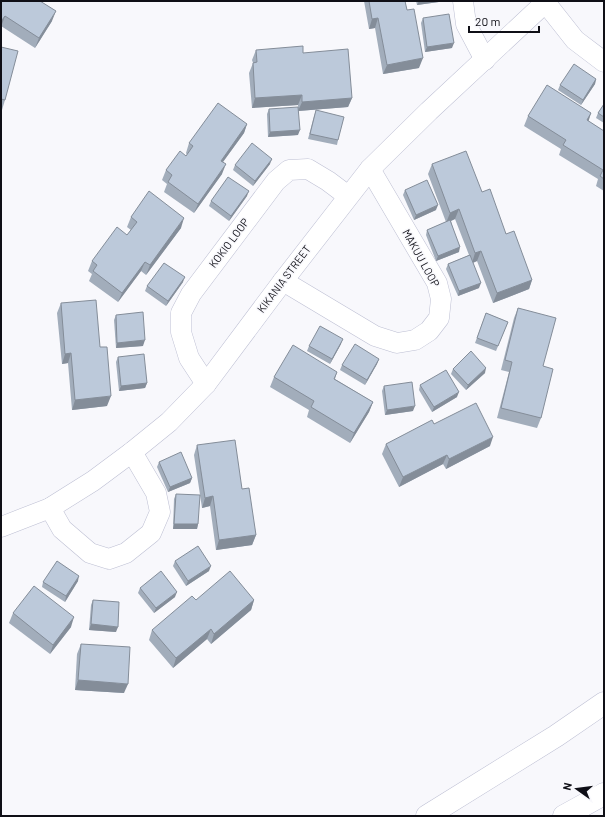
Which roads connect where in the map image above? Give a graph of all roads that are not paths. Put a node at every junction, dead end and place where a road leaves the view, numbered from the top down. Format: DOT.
graph roads {
  1 [pos="463,1"];
  2 [pos="546,2"];
  3 [pos="485,60"];
  4 [pos="604,62"];
  5 [pos="370,169"];
  6 [pos="348,196"];
  7 [pos="282,281"];
  8 [pos="206,384"];
  9 [pos="132,452"];
  10 [pos="50,508"];
  11 [pos="1,527"];
  12 [pos="604,702"];
  13 [pos="604,794"];
  14 [pos="427,816"];
  15 [pos="564,816"];
  1 -- 3 [label="street"];
  2 -- 3 [label="street, KIKANIA STREET"];
  2 -- 4 [label="street"];
  3 -- 5 [label="street, KIKANIA STREET"];
  5 -- 6 [label="street, KIKANIA STREET"];
  5 -- 7 [label="street, MAKUU LOOP"];
  6 -- 7 [label="street, KIKANIA STREET"];
  6 -- 8 [label="street, KOKIO LOOP"];
  7 -- 8 [label="street, KIKANIA STREET"];
  8 -- 9 [label="street, KIKANIA STREET"];
  9 -- 10 [label="street, KIKANIA STREET"];
  9 -- 10 [label="street"];
  10 -- 11 [label="street, KIKANIA STREET"];
  12 -- 14 [label="highway"];
  13 -- 15 [label="highway"];
}
